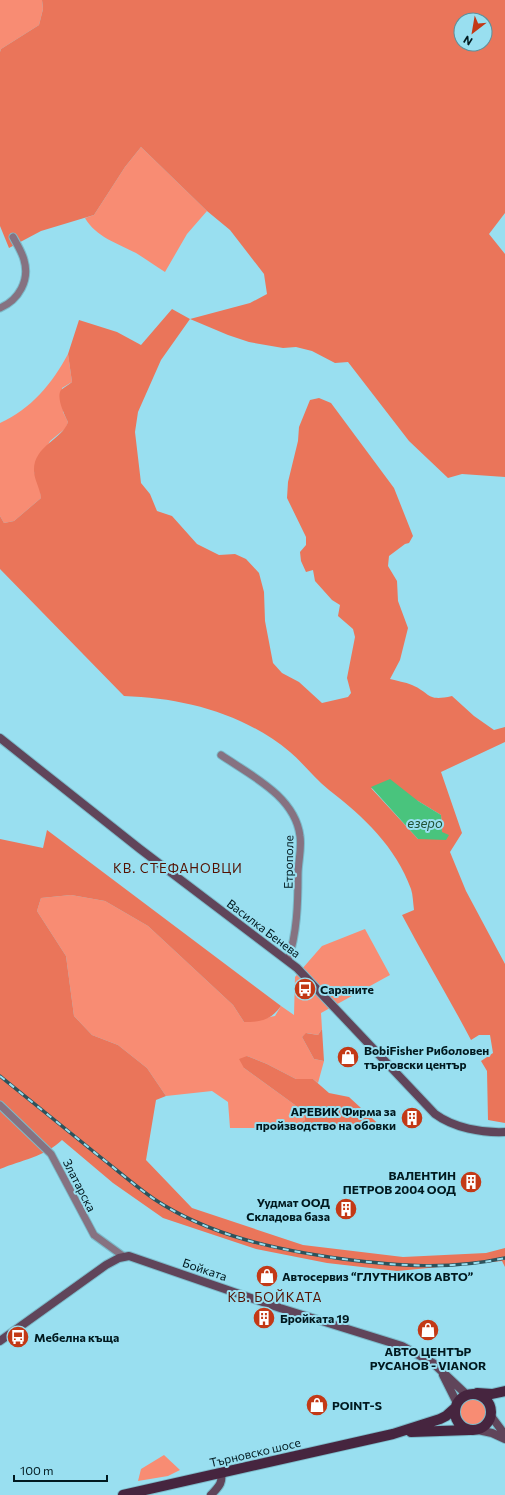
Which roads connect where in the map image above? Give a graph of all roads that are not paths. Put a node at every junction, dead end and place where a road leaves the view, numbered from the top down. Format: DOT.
graph roads {
  1 [pos="14,237"];
  2 [pos="0,308"];
  3 [pos="0,738"];
  4 [pos="220,755"];
  5 [pos="288,960"];
  6 [pos="0,1105"];
  7 [pos="505,1132"];
  8 [pos="123,1256"];
  9 [pos="0,1341"];
  10 [pos="440,1369"];
  11 [pos="505,1392"];
  12 [pos="470,1394"];
  13 [pos="456,1405"];
  14 [pos="492,1414"];
  15 [pos="474,1430"];
  16 [pos="393,1434"];
  17 [pos="505,1435"];
  18 [pos="505,1439"];
  19 [pos="221,1473"];
  20 [pos="123,1495"];
  21 [pos="211,1495"];
  1 -- 2 [label="street"];
  3 -- 5 [label="street, Василка Бенева"];
  4 -- 5 [label="street, Етрополе"];
  5 -- 7 [label="street, Василка Бенева"];
  6 -- 8 [label="street, Златарска"];
  8 -- 9 [label="street"];
  8 -- 10 [label="street, Бойката"];
  10 -- 12 [label="street, Бойката"];
  10 -- 13 [label="street, Бойката"];
  11 -- 12 [label="main road"];
  11 -- 14 [label="main road"];
  12 -- 13 [label="main road"];
  12 -- 14 [label="main road"];
  13 -- 15 [label="main road"];
  13 -- 16 [label="main road, Търновско шосе"];
  14 -- 15 [label="main road"];
  14 -- 17 [label="street"];
  15 -- 16 [label="main road, Търновско шосе"];
  15 -- 18 [label="street"];
  16 -- 19 [label="main road, Търновско шосе"];
  19 -- 20 [label="main road, Търновско шосе"];
  19 -- 21 [label="street"];
}
